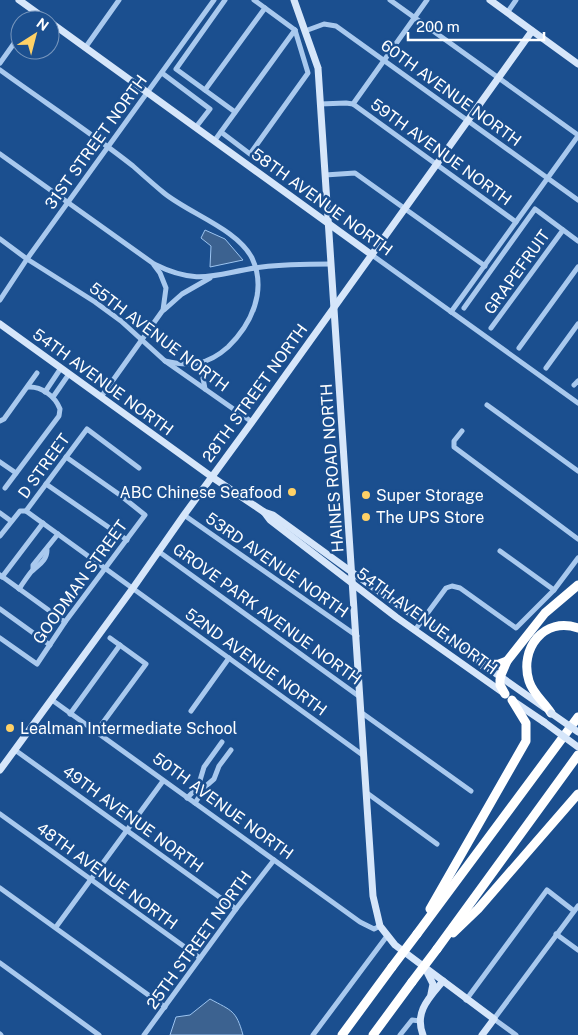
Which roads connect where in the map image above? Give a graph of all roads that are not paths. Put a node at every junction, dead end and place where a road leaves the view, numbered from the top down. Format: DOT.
graph roads {
  1 [pos="19,0"];
  2 [pos="119,0"];
  3 [pos="214,0"];
  4 [pos="225,0"];
  5 [pos="254,0"];
  6 [pos="294,0"];
  7 [pos="390,0"];
  8 [pos="426,0"];
  9 [pos="490,0"];
  10 [pos="516,0"];
  11 [pos="265,8"];
  12 [pos="33,10"];
  13 [pos="508,13"];
  14 [pos="414,17"];
  15 [pos="60,30"];
  16 [pos="295,30"];
  17 [pos="532,30"];
  18 [pos="305,31"];
  19 [pos="85,48"];
  20 [pos="10,49"];
  21 [pos="383,60"];
  22 [pos="0,63"];
  23 [pos="578,64"];
  24 [pos="0,70"];
  25 [pos="162,73"];
  26 [pos="499,78"];
  27 [pos="205,90"];
  28 [pos="148,93"];
  29 [pos="320,104"];
  30 [pos="353,104"];
  31 [pos="235,112"];
  32 [pos="468,121"];
  33 [pos="196,127"];
  34 [pos="221,132"];
  35 [pos="578,136"];
  36 [pos="214,140"];
  37 [pos="108,147"];
  38 [pos="0,154"];
  39 [pos="436,164"];
  40 [pos="325,175"];
  41 [pos="548,178"];
  42 [pos="578,200"];
  43 [pos="68,204"];
  44 [pos="405,209"];
  45 [pos="516,222"];
  46 [pos="329,224"];
  47 [pos="563,230"];
  48 [pos="0,239"];
  49 [pos="578,241"];
  50 [pos="372,255"];
  51 [pos="28,259"];
  52 [pos="154,264"];
  53 [pos="331,264"];
  54 [pos="485,266"];
  55 [pos="578,267"];
  56 [pos="255,268"];
  57 [pos="211,277"];
  58 [pos="0,300"];
  59 [pos="334,306"];
  60 [pos="464,308"];
  61 [pos="163,310"];
  62 [pos="451,312"];
  63 [pos="0,324"];
  64 [pos="578,324"];
  65 [pos="491,328"];
  66 [pos="142,340"];
  67 [pos="519,348"];
  68 [pos="165,361"];
  69 [pos="204,362"];
  70 [pos="61,368"];
  71 [pos="546,368"];
  72 [pos="37,373"];
  73 [pos="69,374"];
  74 [pos="28,386"];
  75 [pos="206,389"];
  76 [pos="45,392"];
  77 [pos="52,397"];
  78 [pos="101,397"];
  79 [pos="578,403"];
  80 [pos="487,405"];
  81 [pos="0,421"];
  82 [pos="252,422"];
  83 [pos="462,430"];
  84 [pos="66,457"];
  85 [pos="0,462"];
  86 [pos="139,468"];
  87 [pos="578,471"];
  88 [pos="16,473"];
  89 [pos="212,476"];
  90 [pos="46,484"];
  91 [pos="5,488"];
  92 [pos="26,511"];
  93 [pos="264,512"];
  94 [pos="0,513"];
  95 [pos="184,515"];
  96 [pos="11,521"];
  97 [pos="43,523"];
  98 [pos="58,534"];
  99 [pos="0,536"];
  100 [pos="578,539"];
  101 [pos="127,540"];
  102 [pos="158,551"];
  103 [pos="500,551"];
  104 [pos="578,558"];
  105 [pos="106,568"];
  106 [pos="353,573"];
  107 [pos="1,576"];
  108 [pos="353,584"];
  109 [pos="578,585"];
  110 [pos="133,588"];
  111 [pos="19,589"];
  112 [pos="554,590"];
  113 [pos="0,609"];
  114 [pos="421,621"];
  115 [pos="65,622"];
  116 [pos="578,628"];
  117 [pos="415,630"];
  118 [pos="357,636"];
  119 [pos="0,638"];
  120 [pos="110,638"];
  121 [pos="50,645"];
  122 [pos="120,645"];
  123 [pos="229,658"];
  124 [pos="508,661"];
  125 [pos="483,664"];
  126 [pos="500,677"];
  127 [pos="360,697"];
  128 [pos="508,697"];
  129 [pos="52,700"];
  130 [pos="578,708"];
  131 [pos="191,711"];
  132 [pos="551,712"];
  133 [pos="362,713"];
  134 [pos="70,714"];
  135 [pos="578,717"];
  136 [pos="96,732"];
  137 [pos="578,732"];
  138 [pos="222,742"];
  139 [pos="578,748"];
  140 [pos="15,750"];
  141 [pos="231,750"];
  142 [pos="578,755"];
  143 [pos="364,756"];
  144 [pos="547,759"];
  145 [pos="578,766"];
  146 [pos="0,770"];
  147 [pos="163,781"];
  148 [pos="470,791"];
  149 [pos="367,794"];
  150 [pos="578,794"];
  151 [pos="187,798"];
  152 [pos="195,803"];
  153 [pos="0,814"];
  154 [pos="534,815"];
  155 [pos="127,831"];
  156 [pos="437,844"];
  157 [pos="274,860"];
  158 [pos="91,879"];
  159 [pos="0,888"];
  160 [pos="576,908"];
  161 [pos="236,909"];
  162 [pos="380,926"];
  163 [pos="56,927"];
  164 [pos="417,934"];
  165 [pos="556,934"];
  166 [pos="387,936"];
  167 [pos="437,949"];
  168 [pos="578,950"];
  169 [pos="200,958"];
  170 [pos="0,963"];
  171 [pos="424,968"];
  172 [pos="443,981"];
  173 [pos="430,997"];
  174 [pos="466,1000"];
  175 [pos="165,1007"];
  176 [pos="494,1019"];
  177 [pos="420,1021"];
  178 [pos="99,1035"];
  179 [pos="144,1035"];
  180 [pos="314,1035"];
  181 [pos="342,1035"];
  182 [pos="373,1035"];
  183 [pos="400,1035"];
  184 [pos="423,1035"];
  185 [pos="482,1035"];
  186 [pos="516,1035"];
  1 -- 12 [label="street, 58TH AVENUE NORTH"];
  2 -- 19 [label="street"];
  3 -- 25 [label="street, 31ST STREET NORTH"];
  4 -- 27 [label="street"];
  5 -- 11 [label="street"];
  6 -- 18 [label="street, HAINES ROAD NORTH"];
  7 -- 14 [label="street"];
  8 -- 14 [label="street"];
  9 -- 13 [label="street"];
  10 -- 13 [label="street"];
  11 -- 16 [label="street"];
  11 -- 27 [label="street"];
  13 -- 17 [label="street"];
  14 -- 21 [label="street"];
  14 -- 26 [label="street"];
  15 -- 19 [label="street, 58TH AVENUE NORTH"];
  16 -- 31 [label="street"];
  16 -- 34 [label="street"];
  17 -- 23 [label="street"];
  17 -- 26 [label="street, 28TH STREET NORTH"];
  18 -- 21 [label="street, 60TH AVENUE NORTH"];
  18 -- 29 [label="street, HAINES ROAD NORTH"];
  19 -- 28 [label="street, 58TH AVENUE NORTH"];
  20 -- 22 [label="street"];
  21 -- 30 [label="street"];
  21 -- 32 [label="street, 60TH AVENUE NORTH"];
  24 -- 37 [label="street"];
  25 -- 28 [label="street, 31ST STREET NORTH"];
  25 -- 33 [label="street"];
  26 -- 32 [label="street, 28TH STREET NORTH"];
  26 -- 35 [label="street"];
  27 -- 31 [label="street"];
  28 -- 33 [label="street, 58TH AVENUE NORTH"];
  28 -- 37 [label="street, 31ST STREET NORTH"];
  29 -- 30 [label="street, 59TH AVENUE NORTH"];
  29 -- 40 [label="street, HAINES ROAD NORTH"];
  30 -- 39 [label="street, 59TH AVENUE NORTH"];
  31 -- 34 [label="street"];
  32 -- 39 [label="street, 28TH STREET NORTH"];
  32 -- 41 [label="street, 60TH AVENUE NORTH"];
  33 -- 36 [label="street, 58TH AVENUE NORTH"];
  34 -- 36 [label="street"];
  35 -- 41 [label="street"];
  36 -- 46 [label="street, 58TH AVENUE NORTH"];
  37 -- 43 [label="street, 31ST STREET NORTH"];
  37 -- 56 [label="street"];
  38 -- 43 [label="street"];
  39 -- 44 [label="street, 28TH STREET NORTH"];
  39 -- 45 [label="street, 59TH AVENUE NORTH"];
  40 -- 44 [label="street"];
  40 -- 46 [label="street, HAINES ROAD NORTH"];
  41 -- 42 [label="street, 60TH AVENUE NORTH"];
  41 -- 45 [label="street"];
  43 -- 51 [label="street, 31ST STREET NORTH"];
  43 -- 52 [label="street"];
  44 -- 50 [label="street, 28TH STREET NORTH"];
  44 -- 54 [label="street"];
  45 -- 54 [label="street"];
  46 -- 50 [label="street, 58TH AVENUE NORTH"];
  46 -- 53 [label="street, HAINES ROAD NORTH"];
  47 -- 49 [label="street"];
  47 -- 60 [label="street"];
  47 -- 65 [label="street, GRAPEFRUIT"];
  48 -- 51 [label="street, 55TH AVENUE NORTH"];
  50 -- 59 [label="street, 28TH STREET NORTH"];
  50 -- 62 [label="street, 58TH AVENUE NORTH"];
  51 -- 58 [label="street, 31ST STREET NORTH"];
  51 -- 66 [label="street, 55TH AVENUE NORTH"];
  52 -- 57 [label="street"];
  52 -- 61 [label="street"];
  53 -- 56 [label="street"];
  53 -- 59 [label="street, HAINES ROAD NORTH"];
  54 -- 62 [label="street"];
  55 -- 67 [label="street"];
  56 -- 57 [label="street"];
  56 -- 69 [label="street"];
  57 -- 61 [label="street"];
  59 -- 82 [label="street, 28TH STREET NORTH"];
  59 -- 106 [label="street, HAINES ROAD NORTH"];
  61 -- 66 [label="street"];
  62 -- 79 [label="street, 58TH AVENUE NORTH"];
  63 -- 70 [label="street, 54TH AVENUE NORTH"];
  64 -- 71 [label="street"];
  66 -- 68 [label="street, 55TH AVENUE NORTH"];
  66 -- 78 [label="street"];
  68 -- 69 [label="street"];
  68 -- 75 [label="street, 55TH AVENUE NORTH"];
  69 -- 75 [label="street"];
  70 -- 73 [label="street, 54TH AVENUE NORTH"];
  70 -- 76 [label="street"];
  72 -- 74 [label="street"];
  73 -- 77 [label="street"];
  73 -- 78 [label="street, 54TH AVENUE NORTH"];
  74 -- 76 [label="street"];
  74 -- 81 [label="street"];
  75 -- 82 [label="street, 55TH AVENUE NORTH"];
  76 -- 77 [label="street"];
  77 -- 88 [label="street"];
  78 -- 89 [label="street, 54TH AVENUE NORTH"];
  80 -- 87 [label="street"];
  82 -- 89 [label="street, 28TH STREET NORTH"];
  83 -- 100 [label="street"];
  84 -- 86 [label="street, D STREET"];
  84 -- 90 [label="street, D STREET"];
  84 -- 101 [label="street, GOODMAN STREET"];
  85 -- 88 [label="street"];
  88 -- 91 [label="street"];
  89 -- 93 [label="street, 54TH AVENUE NORTH"];
  89 -- 95 [label="street, 28TH STREET NORTH"];
  90 -- 92 [label="street, D STREET"];
  90 -- 101 [label="street"];
  92 -- 96 [label="street, D STREET"];
  92 -- 97 [label="street, 52ND AVENUE NORTH"];
  93 -- 106 [label="street, 54TH AVENUE NORTH"];
  93 -- 108 [label="street, 54TH AVENUE NORTH"];
  94 -- 96 [label="street"];
  95 -- 102 [label="street, 28TH STREET NORTH"];
  95 -- 118 [label="street, 53RD AVENUE NORTH"];
  96 -- 99 [label="street, D STREET"];
  97 -- 98 [label="street, 52ND AVENUE NORTH"];
  97 -- 107 [label="street"];
  98 -- 105 [label="street, 52ND AVENUE NORTH"];
  98 -- 111 [label="street"];
  101 -- 105 [label="street, GOODMAN STREET"];
  102 -- 110 [label="street, 28TH STREET NORTH"];
  102 -- 127 [label="street, GROVE PARK AVENUE NORTH"];
  103 -- 112 [label="street"];
  104 -- 112 [label="street"];
  105 -- 110 [label="street, 52ND AVENUE NORTH"];
  105 -- 115 [label="street, GOODMAN STREET"];
  106 -- 108 [label="street, HAINES ROAD NORTH"];
  106 -- 114 [label="street, 54TH AVENUE NORTH"];
  107 -- 111 [label="street"];
  108 -- 117 [label="street, 54TH AVENUE NORTH"];
  108 -- 118 [label="street, HAINES ROAD NORTH"];
  109 -- 124 [label="highway"];
  110 -- 123 [label="street, 52ND AVENUE NORTH"];
  110 -- 129 [label="street, 28TH STREET NORTH"];
  111 -- 115 [label="street"];
  112 -- 114 [label="street"];
  113 -- 121 [label="street"];
  114 -- 117 [label="street"];
  114 -- 125 [label="street, 54TH AVENUE NORTH"];
  115 -- 121 [label="street, GOODMAN STREET"];
  116 -- 132 [label="highway"];
  117 -- 128 [label="street, 54TH AVENUE NORTH"];
  118 -- 127 [label="street, HAINES ROAD NORTH"];
  119 -- 121 [label="street, GOODMAN STREET"];
  120 -- 122 [label="street"];
  122 -- 134 [label="street"];
  122 -- 136 [label="street"];
  123 -- 131 [label="street"];
  123 -- 143 [label="street, 52ND AVENUE NORTH"];
  124 -- 125 [label="highway"];
  124 -- 126 [label="highway"];
  125 -- 126 [label="street, 54TH AVENUE NORTH"];
  126 -- 128 [label="highway"];
  126 -- 132 [label="street, 54TH AVENUE NORTH"];
  127 -- 133 [label="street, HAINES ROAD NORTH"];
  128 -- 139 [label="street, 54TH AVENUE NORTH, bridge"];
  128 -- 164 [label="highway"];
  129 -- 134 [label="street, 50TH AVENUE NORTH"];
  129 -- 140 [label="street, 28TH STREET NORTH"];
  130 -- 144 [label="highway"];
  132 -- 137 [label="street, 54TH AVENUE NORTH, bridge"];
  133 -- 143 [label="street, HAINES ROAD NORTH"];
  133 -- 148 [label="street"];
  134 -- 136 [label="street, 50TH AVENUE NORTH"];
  135 -- 144 [label="highway"];
  136 -- 147 [label="street, 50TH AVENUE NORTH"];
  138 -- 151 [label="street"];
  140 -- 146 [label="street, 28TH STREET NORTH"];
  140 -- 155 [label="street, 49TH AVENUE NORTH"];
  141 -- 152 [label="street"];
  142 -- 154 [label="highway"];
  143 -- 149 [label="street, HAINES ROAD NORTH"];
  144 -- 164 [label="highway"];
  145 -- 154 [label="highway"];
  147 -- 151 [label="street, 50TH AVENUE NORTH"];
  147 -- 155 [label="street"];
  149 -- 156 [label="street"];
  149 -- 162 [label="street, HAINES ROAD NORTH"];
  150 -- 167 [label="highway"];
  151 -- 152 [label="street, 50TH AVENUE NORTH"];
  152 -- 157 [label="street, 50TH AVENUE NORTH"];
  153 -- 158 [label="street, 48TH AVENUE NORTH"];
  154 -- 167 [label="highway"];
  155 -- 158 [label="street"];
  155 -- 161 [label="street, 49TH AVENUE NORTH"];
  157 -- 161 [label="street, 25TH STREET NORTH"];
  157 -- 162 [label="street, 50TH AVENUE NORTH"];
  158 -- 163 [label="street"];
  158 -- 169 [label="street, 48TH AVENUE NORTH"];
  159 -- 163 [label="street"];
  160 -- 165 [label="street"];
  160 -- 174 [label="street"];
  161 -- 169 [label="street, 25TH STREET NORTH"];
  162 -- 166 [label="street, HAINES ROAD NORTH"];
  163 -- 175 [label="street"];
  164 -- 181 [label="highway, bridge"];
  165 -- 168 [label="street"];
  165 -- 176 [label="street"];
  166 -- 171 [label="street"];
  166 -- 180 [label="street"];
  167 -- 182 [label="highway, bridge"];
  169 -- 175 [label="street, 25TH STREET NORTH"];
  170 -- 178 [label="street"];
  171 -- 172 [label="street"];
  171 -- 173 [label="street"];
  172 -- 173 [label="street"];
  172 -- 174 [label="street"];
  173 -- 177 [label="street"];
  174 -- 176 [label="street"];
  175 -- 179 [label="street, 25TH STREET NORTH"];
  176 -- 185 [label="street"];
  176 -- 186 [label="street"];
  177 -- 183 [label="street"];
  177 -- 184 [label="street"];
}
